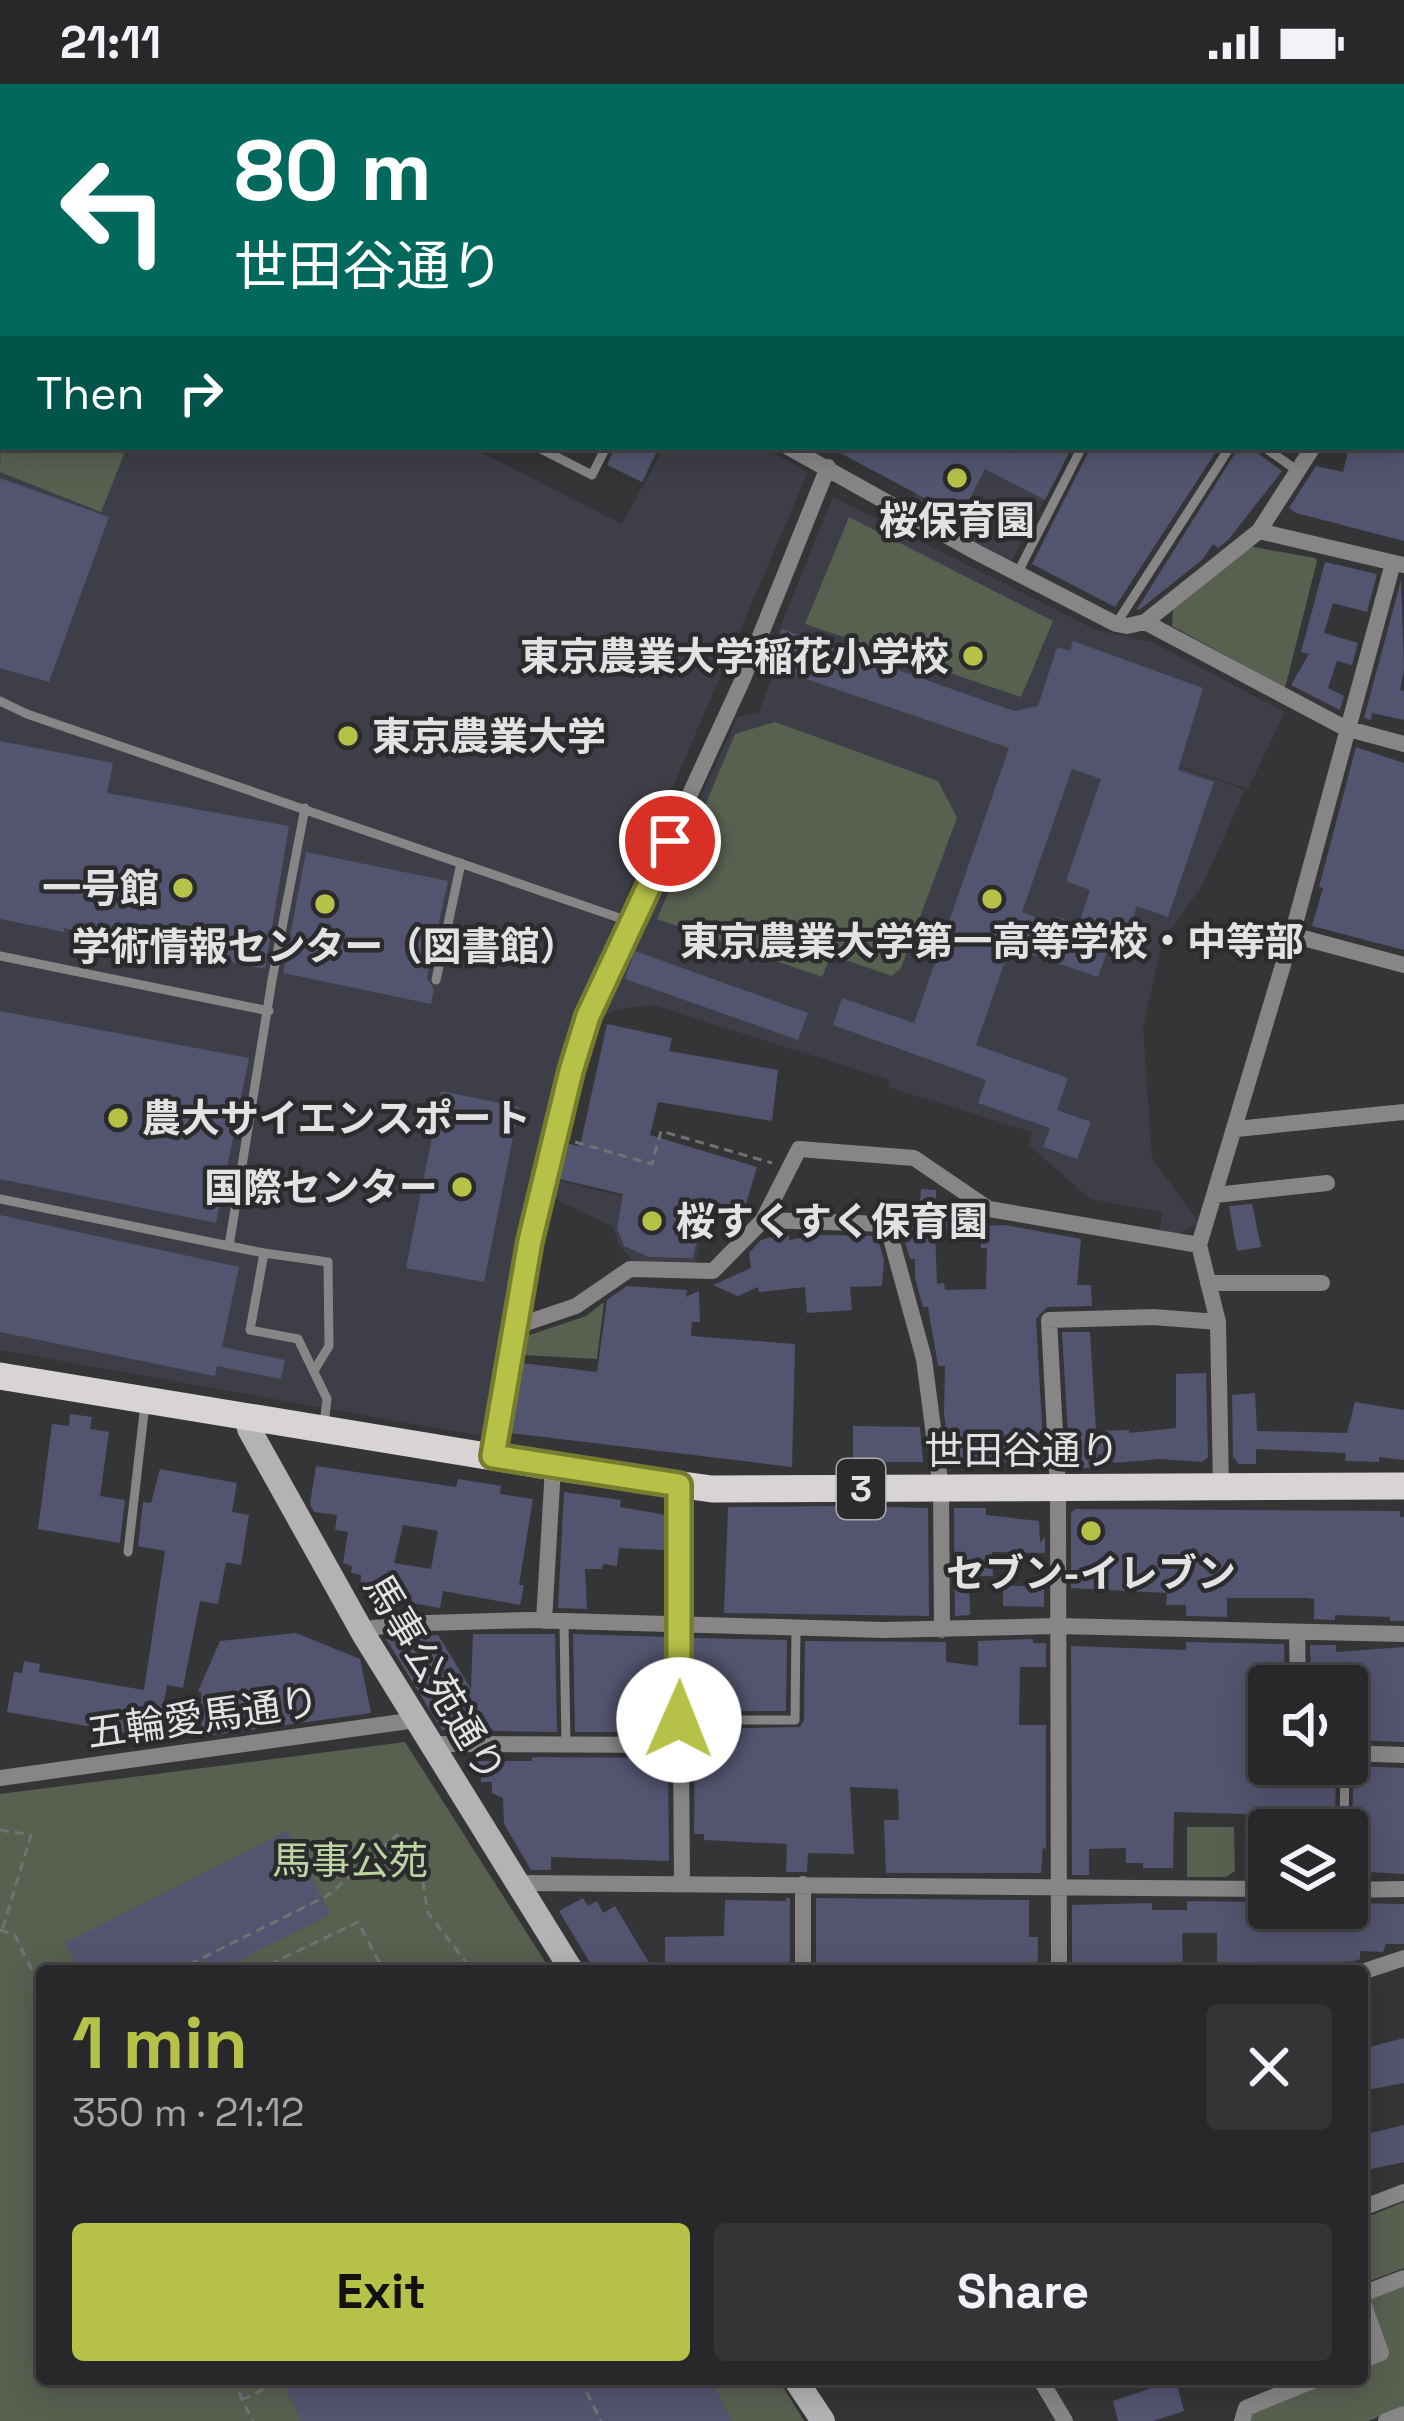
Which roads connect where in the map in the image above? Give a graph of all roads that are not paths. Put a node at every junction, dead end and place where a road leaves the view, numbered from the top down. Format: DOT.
graph roads {
  1 [pos="543,450"];
  2 [pos="605,450"];
  3 [pos="794,450"];
  4 [pos="1080,450"];
  5 [pos="1228,450"];
  6 [pos="1268,450"];
  7 [pos="1310,450"];
  8 [pos="828,467"];
  9 [pos="1298,471"];
  10 [pos="1259,531"];
  11 [pos="1398,564"];
  12 [pos="1018,572"];
  13 [pos="1145,622"];
  14 [pos="1116,624"];
  15 [pos="0,701"];
  16 [pos="1345,728"];
  17 [pos="1404,744"];
  18 [pos="305,808"];
  19 [pos="461,863"];
  20 [pos="631,922"];
  21 [pos="1292,935"];
  22 [pos="0,956"];
  23 [pos="1404,965"];
  24 [pos="436,980"];
  25 [pos="269,1011"];
  26 [pos="1404,1112"];
  27 [pos="1236,1129"];
  28 [pos="1327,1183"];
  29 [pos="1215,1195"];
  30 [pos="0,1199"];
  31 [pos="763,1220"];
  32 [pos="1199,1245"];
  33 [pos="229,1246"];
  34 [pos="264,1253"];
  35 [pos="1208,1282"];
  36 [pos="1322,1283"];
  37 [pos="1218,1322"];
  38 [pos="514,1328"];
  39 [pos="315,1370"];
  40 [pos="0,1376"];
  41 [pos="145,1399"];
  42 [pos="250,1418"];
  43 [pos="323,1430"];
  44 [pos="493,1456"];
  45 [pos="553,1467"];
  46 [pos="679,1485"];
  47 [pos="1404,1486"];
  48 [pos="940,1489"];
  49 [pos="1221,1489"];
  50 [pos="1058,1490"];
  51 [pos="128,1552"];
  52 [pos="544,1621"];
  53 [pos="564,1624"];
  54 [pos="680,1626"];
  55 [pos="1058,1626"];
  56 [pos="796,1627"];
  57 [pos="942,1630"];
  58 [pos="1297,1632"];
  59 [pos="1404,1634"];
  60 [pos="364,1635"];
  61 [pos="1298,1665"];
  62 [pos="416,1720"];
  63 [pos="679,1720"];
  64 [pos="430,1744"];
  65 [pos="566,1745"];
  66 [pos="679,1745"];
  67 [pos="1368,1754"];
  68 [pos="1404,1755"];
  69 [pos="0,1778"];
  70 [pos="682,1882"];
  71 [pos="520,1883"];
  72 [pos="802,1884"];
  73 [pos="1058,1886"];
  74 [pos="1248,1888"];
  75 [pos="1404,1889"];
  76 [pos="1368,1890"];
  77 [pos="1404,1958"];
  78 [pos="568,1965"];
  79 [pos="803,1965"];
  80 [pos="1059,1965"];
  81 [pos="1368,1970"];
  82 [pos="1404,2192"];
  83 [pos="1368,2206"];
  84 [pos="1404,2278"];
  85 [pos="1368,2294"];
  86 [pos="1368,2315"];
  87 [pos="1368,2358"];
  88 [pos="799,2385"];
  89 [pos="1044,2385"];
  90 [pos="1302,2385"];
  91 [pos="1404,2414"];
  92 [pos="823,2421"];
  93 [pos="1065,2421"];
  94 [pos="1242,2421"];
  95 [pos="1386,2421"];
  1 -- 2 [label="lane"];
  3 -- 8 [label="street"];
  4 -- 12 [label="lane"];
  5 -- 14 [label="lane"];
  6 -- 9 [label="lane"];
  7 -- 9 [label="street"];
  8 -- 12 [label="street"];
  8 -- 20 [label="street"];
  9 -- 10 [label="street"];
  10 -- 11 [label="street"];
  10 -- 13 [label="street"];
  11 -- 16 [label="street"];
  12 -- 14 [label="street"];
  13 -- 14 [label="street"];
  13 -- 16 [label="street"];
  15 -- 18 [label="lane"];
  16 -- 17 [label="street"];
  16 -- 21 [label="street"];
  18 -- 19 [label="lane"];
  18 -- 25 [label="lane"];
  19 -- 20 [label="lane"];
  19 -- 24 [label="lane"];
  20 -- 38 [label="street"];
  21 -- 23 [label="street"];
  21 -- 27 [label="street"];
  22 -- 25 [label="lane"];
  25 -- 33 [label="lane"];
  26 -- 27 [label="street"];
  27 -- 29 [label="street"];
  28 -- 29 [label="street"];
  29 -- 32 [label="street"];
  30 -- 33 [label="lane"];
  31 -- 32 [label="street"];
  31 -- 38 [label="street"];
  31 -- 48 [label="street"];
  32 -- 35 [label="street"];
  33 -- 34 [label="lane"];
  34 -- 39 [label="lane"];
  34 -- 39 [label="lane"];
  35 -- 36 [label="street"];
  35 -- 37 [label="street"];
  37 -- 49 [label="street"];
  37 -- 50 [label="street"];
  38 -- 44 [label="street"];
  39 -- 43 [label="lane"];
  40 -- 41 [label="main road, 世田谷通り / 3"];
  41 -- 42 [label="main road, 世田谷通り / 3"];
  41 -- 51 [label="lane"];
  42 -- 43 [label="main road, 世田谷通り / 3"];
  42 -- 60 [label="street, 馬事公苑通り"];
  43 -- 44 [label="main road, 世田谷通り / 3"];
  44 -- 45 [label="main road, 世田谷通り / 3"];
  45 -- 46 [label="main road, 世田谷通り / 3"];
  45 -- 52 [label="street"];
  46 -- 48 [label="main road, 世田谷通り / 3"];
  46 -- 54 [label="street"];
  47 -- 49 [label="main road, 世田谷通り / 3"];
  48 -- 50 [label="main road, 世田谷通り / 3"];
  48 -- 57 [label="street"];
  49 -- 50 [label="main road, 世田谷通り / 3"];
  50 -- 55 [label="street"];
  52 -- 53 [label="street"];
  52 -- 60 [label="street"];
  53 -- 54 [label="street"];
  53 -- 65 [label="lane"];
  54 -- 56 [label="street"];
  54 -- 63 [label="street"];
  55 -- 57 [label="street"];
  55 -- 58 [label="street"];
  55 -- 73 [label="street"];
  56 -- 57 [label="street"];
  56 -- 63 [label="lane"];
  58 -- 59 [label="street"];
  58 -- 61 [label="street"];
  60 -- 62 [label="street, 馬事公苑通り"];
  62 -- 64 [label="street, 馬事公苑通り"];
  62 -- 69 [label="street, 五輪愛馬通り"];
  63 -- 66 [label="street"];
  64 -- 65 [label="street"];
  64 -- 71 [label="street, 馬事公苑通り"];
  65 -- 66 [label="street"];
  66 -- 70 [label="street"];
  67 -- 68 [label="street"];
  70 -- 71 [label="street"];
  70 -- 72 [label="street"];
  71 -- 78 [label="street, 馬事公苑通り"];
  72 -- 73 [label="street"];
  72 -- 79 [label="street"];
  73 -- 74 [label="street"];
  73 -- 80 [label="street"];
  75 -- 76 [label="street"];
  77 -- 81 [label="street"];
  82 -- 83 [label="street"];
  84 -- 85 [label="street"];
  86 -- 87 [label="street"];
  88 -- 92 [label="street"];
  89 -- 93 [label="street"];
  90 -- 94 [label="street"];
  91 -- 95 [label="street"];
}
